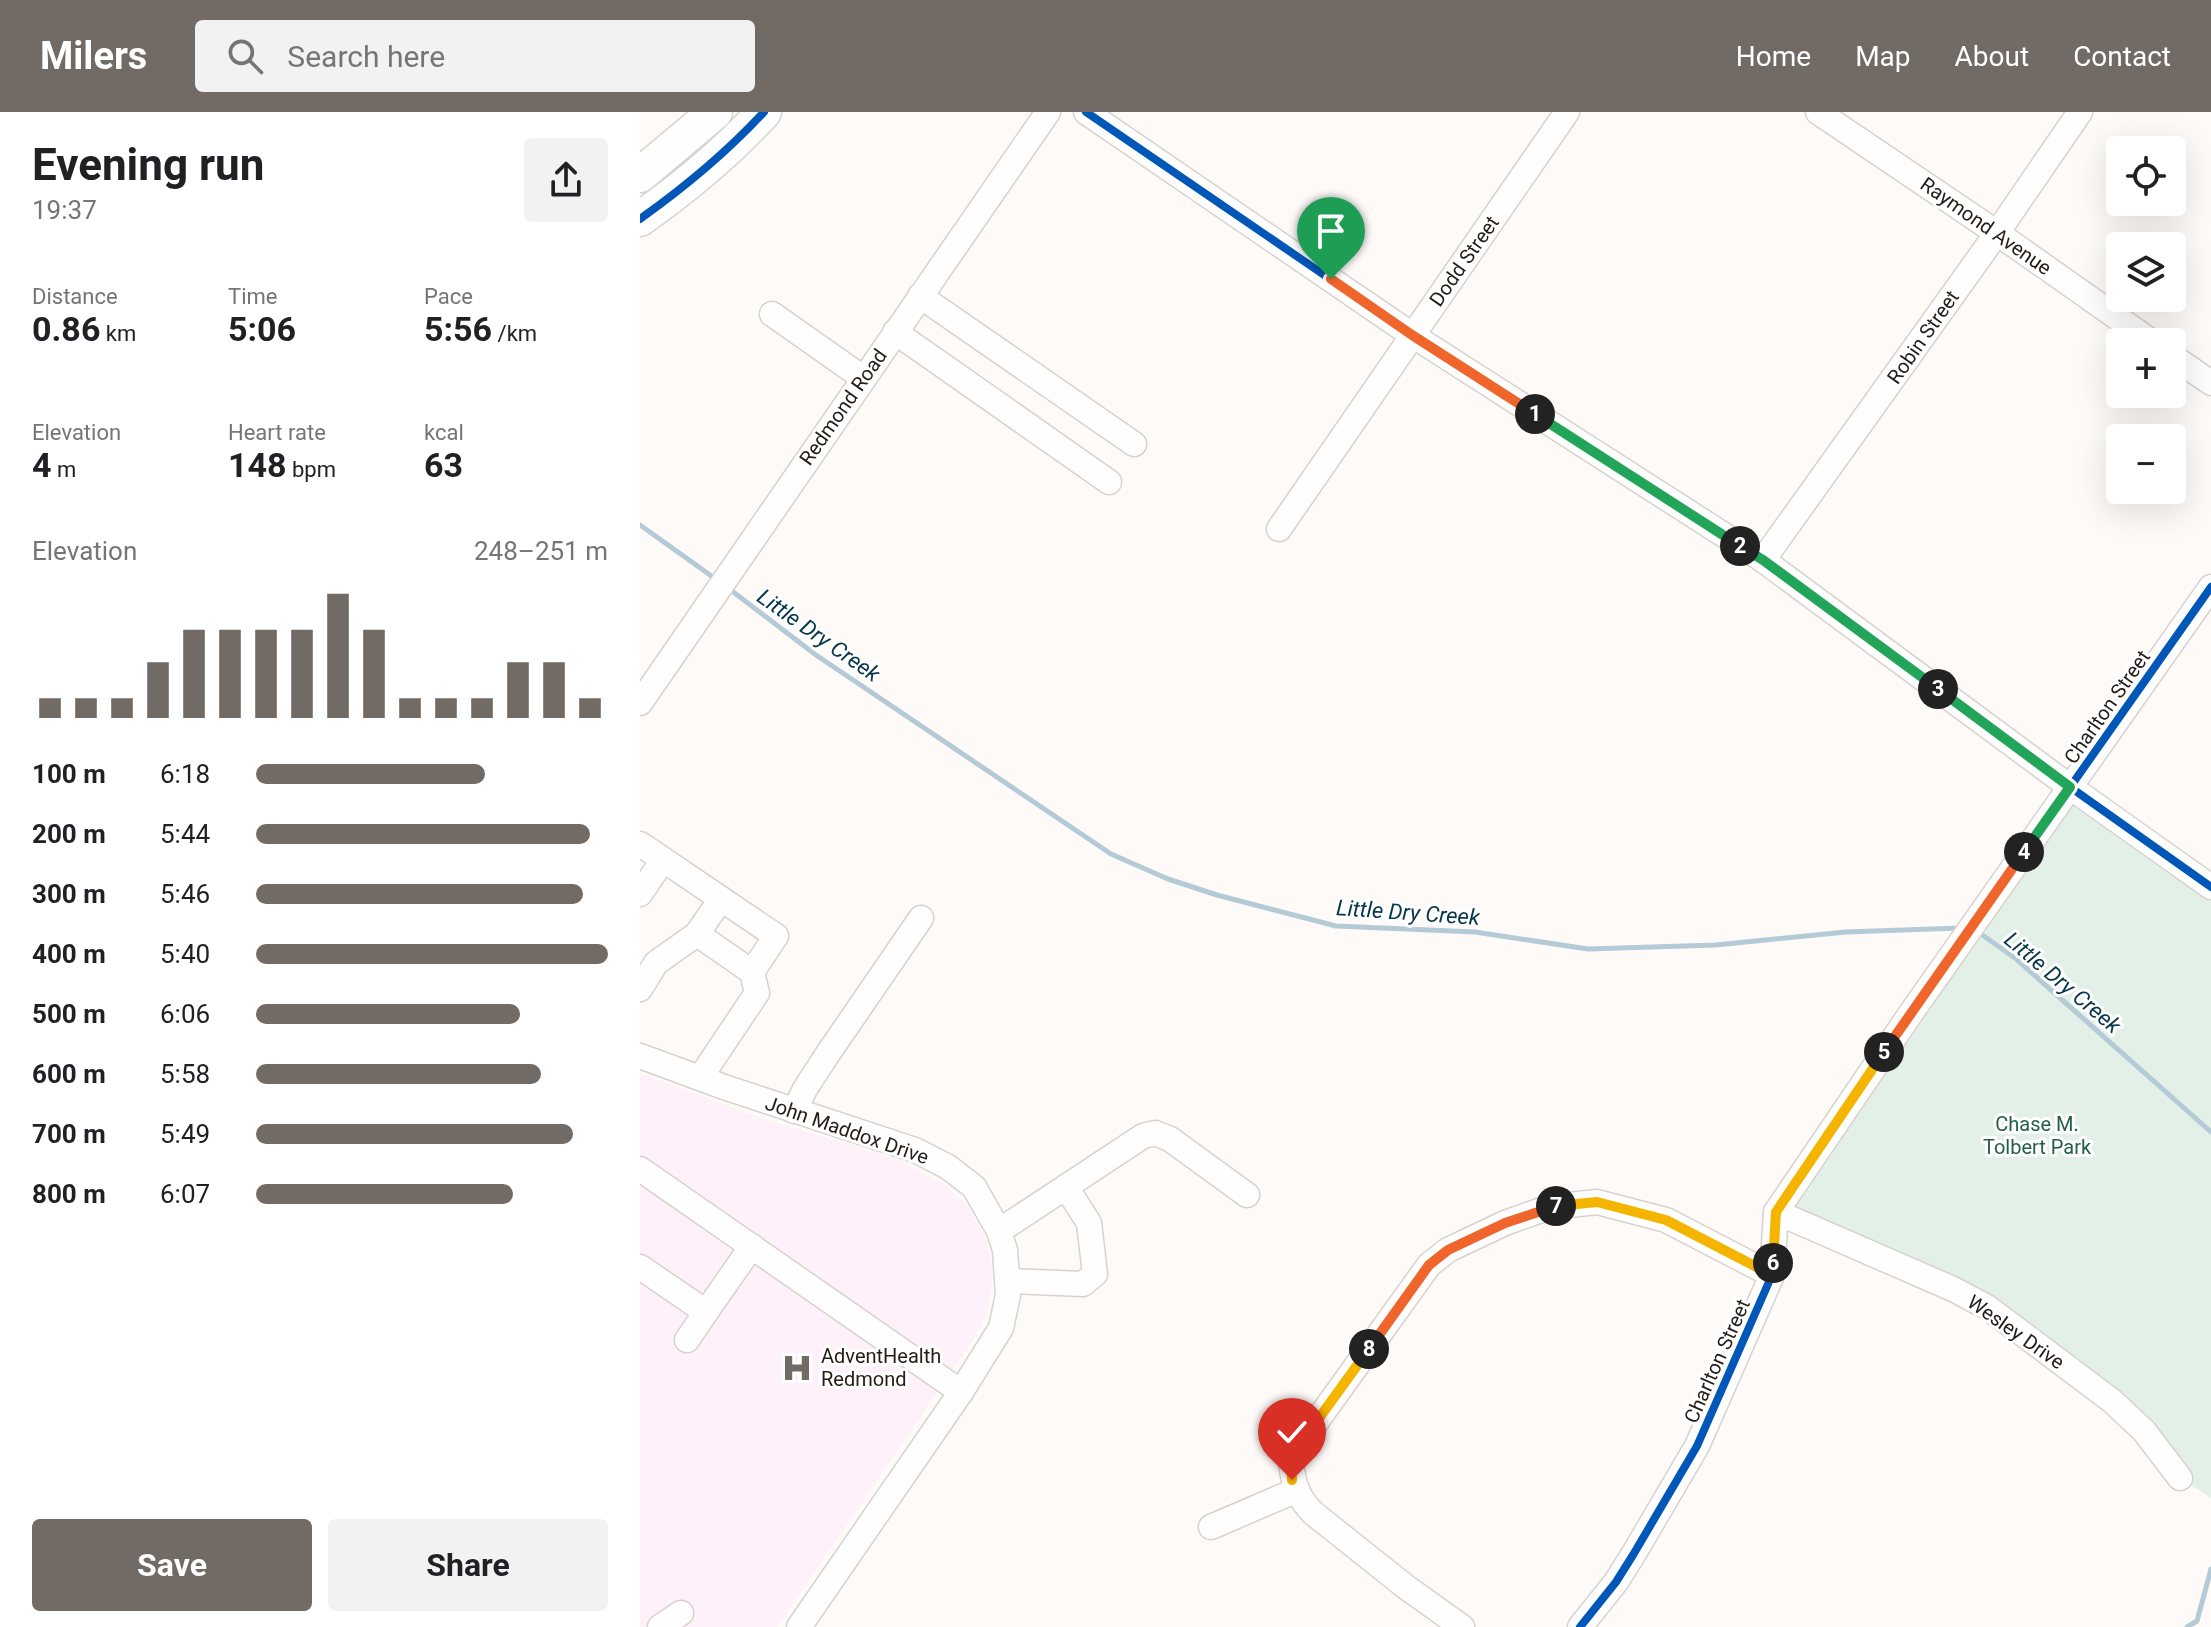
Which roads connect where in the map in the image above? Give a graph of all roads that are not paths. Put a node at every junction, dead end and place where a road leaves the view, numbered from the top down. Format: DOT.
graph roads {
  1 [pos="715,112"];
  2 [pos="764,112"];
  3 [pos="1048,112"];
  4 [pos="1086,112"];
  5 [pos="1567,112"];
  6 [pos="1818,112"];
  7 [pos="2080,112"];
  8 [pos="640,175"];
  9 [pos="640,219"];
  10 [pos="1997,233"];
  11 [pos="920,296"];
  12 [pos="772,314"];
  13 [pos="2132,328"];
  14 [pos="895,332"];
  15 [pos="1412,335"];
  16 [pos="2186,366"];
  17 [pos="863,378"];
  18 [pos="2211,383"];
  19 [pos="1134,444"];
  20 [pos="1109,482"];
  21 [pos="1279,529"];
  22 [pos="1763,560"];
  23 [pos="2211,587"];
  24 [pos="640,703"];
  25 [pos="2070,787"];
  26 [pos="640,844"];
  27 [pos="663,860"];
  28 [pos="2211,887"];
  29 [pos="640,894"];
  30 [pos="721,899"];
  31 [pos="921,918"];
  32 [pos="697,934"];
  33 [pos="752,972"];
  34 [pos="640,989"];
  35 [pos="640,1056"];
  36 [pos="700,1078"];
  37 [pos="794,1111"];
  38 [pos="640,1169"];
  39 [pos="1066,1187"];
  40 [pos="1247,1195"];
  41 [pos="1776,1212"];
  42 [pos="999,1231"];
  43 [pos="752,1246"];
  44 [pos="640,1267"];
  45 [pos="1772,1275"];
  46 [pos="1008,1281"];
  47 [pos="706,1312"];
  48 [pos="687,1340"];
  49 [pos="961,1392"];
  50 [pos="2180,1478"];
  51 [pos="1297,1490"];
  52 [pos="1211,1527"];
  53 [pos="681,1613"];
  54 [pos="660,1627"];
  55 [pos="799,1627"];
  56 [pos="1462,1627"];
  57 [pos="1580,1627"];
  1 -- 8 [label="highway"];
  2 -- 9 [label="highway"];
  3 -- 11 [label="street, Redmond Road"];
  4 -- 15 [label="street"];
  5 -- 15 [label="street, Dodd Street"];
  6 -- 10 [label="street, Raymond Avenue"];
  7 -- 10 [label="street, Robin Street"];
  10 -- 13 [label="street, Raymond Avenue"];
  10 -- 22 [label="street, Robin Street"];
  11 -- 14 [label="street, Redmond Road"];
  11 -- 19 [label="street"];
  12 -- 17 [label="street"];
  14 -- 17 [label="street, Redmond Road"];
  14 -- 20 [label="street"];
  15 -- 21 [label="street, Dodd Street"];
  15 -- 22 [label="street"];
  16 -- 18 [label="street"];
  17 -- 24 [label="street, Redmond Road"];
  22 -- 25 [label="street"];
  23 -- 25 [label="street, Charlton Street"];
  25 -- 28 [label="street"];
  25 -- 41 [label="street, Charlton Street"];
  26 -- 27 [label="street"];
  27 -- 29 [label="street"];
  27 -- 30 [label="street"];
  30 -- 32 [label="street"];
  30 -- 33 [label="street"];
  31 -- 37 [label="street"];
  32 -- 33 [label="street"];
  32 -- 34 [label="street"];
  33 -- 36 [label="street"];
  35 -- 36 [label="street, John Maddox Drive"];
  36 -- 37 [label="street, John Maddox Drive"];
  37 -- 42 [label="street, John Maddox Drive"];
  38 -- 43 [label="street"];
  39 -- 40 [label="street"];
  39 -- 42 [label="street"];
  39 -- 46 [label="street"];
  41 -- 45 [label="street, Charlton Street"];
  41 -- 50 [label="street, Wesley Drive"];
  42 -- 46 [label="street, John Maddox Drive"];
  43 -- 47 [label="street"];
  43 -- 49 [label="street"];
  44 -- 47 [label="street"];
  45 -- 51 [label="street"];
  45 -- 57 [label="street, Charlton Street"];
  46 -- 49 [label="street, John Maddox Drive"];
  47 -- 48 [label="street"];
  49 -- 55 [label="street, John Maddox Drive"];
  51 -- 52 [label="street"];
  51 -- 56 [label="street"];
  53 -- 54 [label="street"];
}
